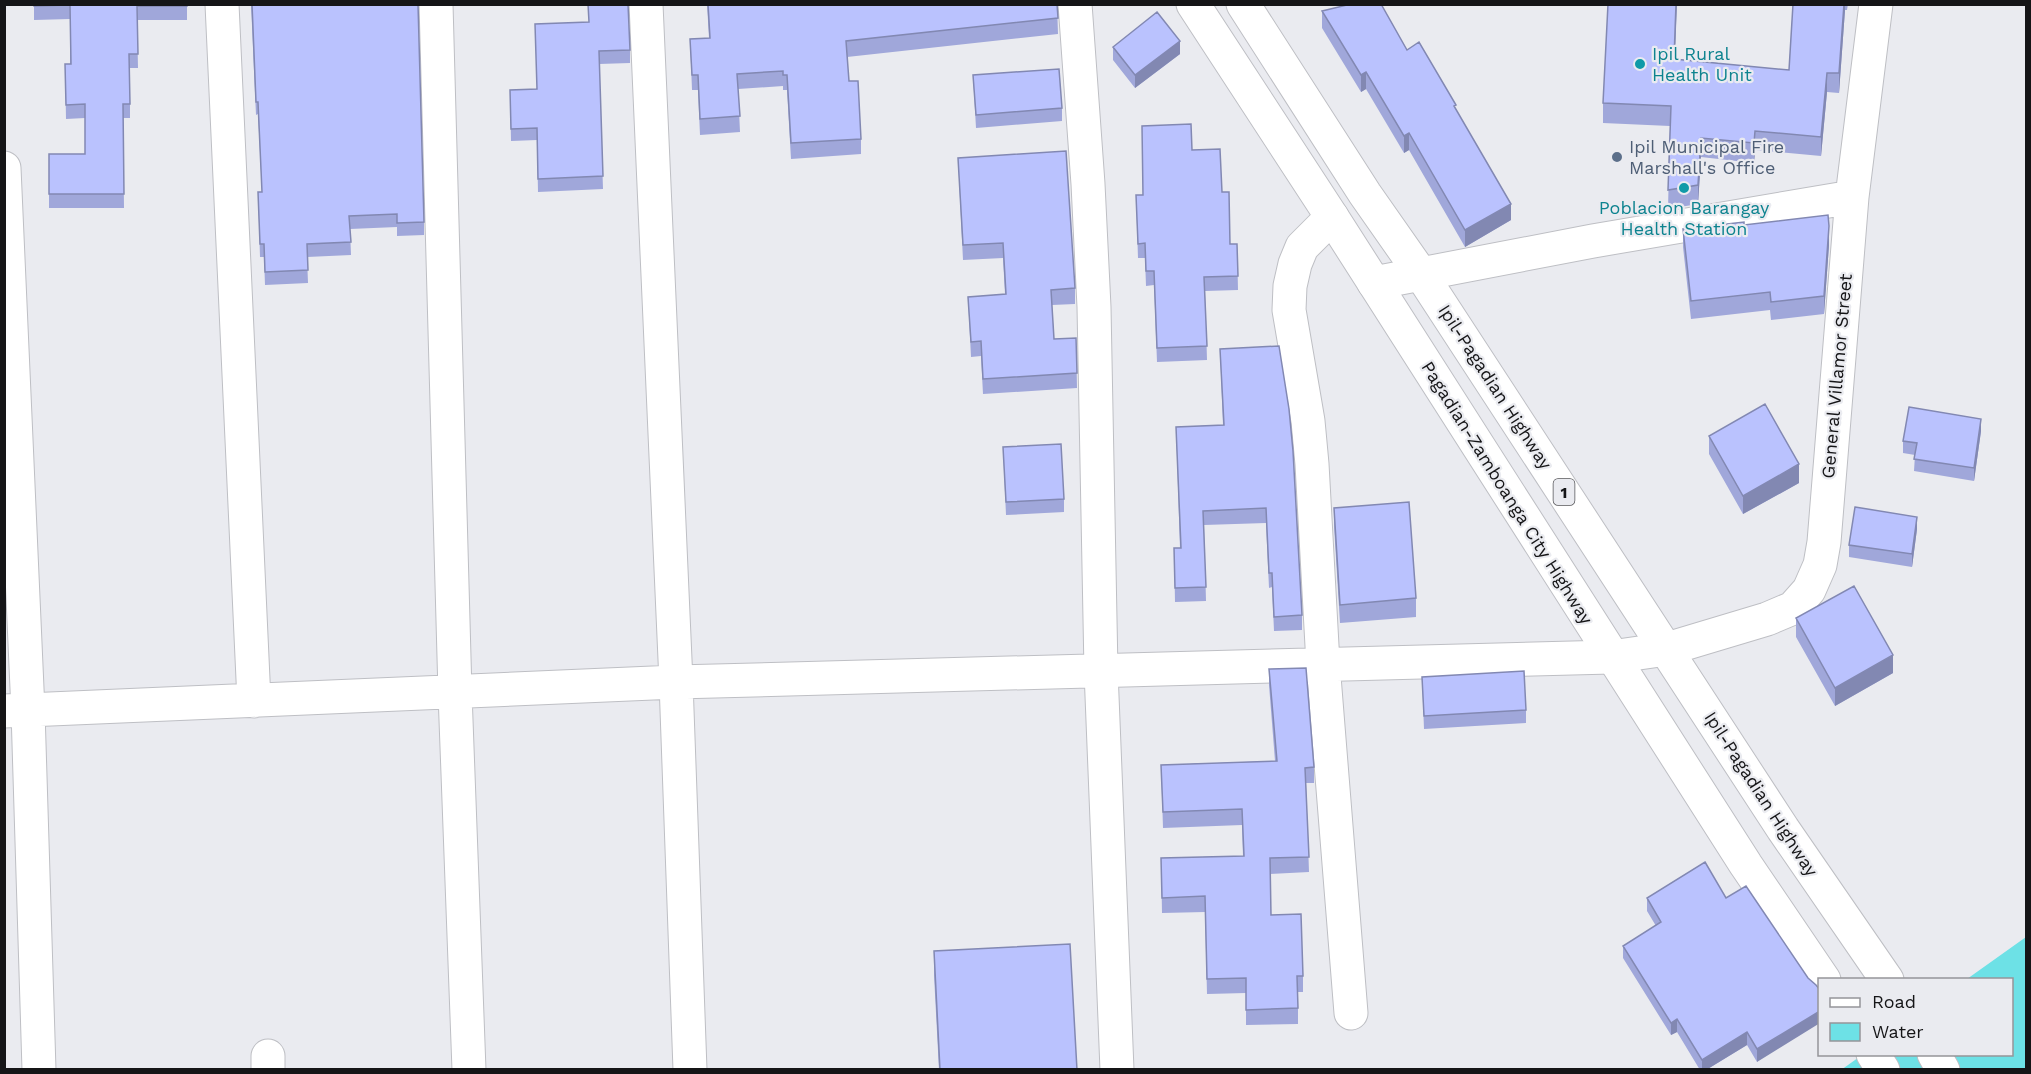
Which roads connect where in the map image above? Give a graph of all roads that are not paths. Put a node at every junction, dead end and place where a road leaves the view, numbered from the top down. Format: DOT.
graph roads {
  1 [pos="222,4"];
  2 [pos="436,4"];
  3 [pos="646,4"];
  4 [pos="1075,4"];
  5 [pos="1193,4"];
  6 [pos="1243,4"];
  7 [pos="1876,4"];
  8 [pos="4,168"];
  9 [pos="1852,196"];
  10 [pos="1332,217"];
  11 [pos="1421,274"];
  12 [pos="1374,283"];
  13 [pos="1667,649"];
  14 [pos="1611,657"];
  15 [pos="1323,663"];
  16 [pos="1101,671"];
  17 [pos="676,682"];
  18 [pos="455,693"];
  19 [pos="254,701"];
  20 [pos="16,711"];
  21 [pos="1823,978"];
  22 [pos="1885,978"];
  23 [pos="1351,1013"];
  24 [pos="1874,1056"];
  25 [pos="1935,1056"];
  26 [pos="39,1070"];
  27 [pos="469,1070"];
  28 [pos="690,1070"];
  29 [pos="1118,1070"];
  30 [pos="1882,1070"];
  31 [pos="1943,1070"];
  1 -- 19 [label="street"];
  2 -- 18 [label="street"];
  3 -- 17 [label="street"];
  4 -- 16 [label="street"];
  5 -- 10 [label="street, Pagadian-Zamboanga City Highway"];
  6 -- 11 [label="street, Ipil-Pagadian Highway / 1"];
  7 -- 9 [label="street, General Villamor Street"];
  8 -- 20 [label="street"];
  9 -- 11 [label="street"];
  9 -- 13 [label="street, General Villamor Street"];
  10 -- 12 [label="street, Pagadian-Zamboanga City Highway"];
  10 -- 15 [label="street"];
  11 -- 12 [label="street"];
  11 -- 13 [label="street, Ipil-Pagadian Highway / 1"];
  12 -- 14 [label="street, Pagadian-Zamboanga City Highway"];
  13 -- 14 [label="street, General Villamor Street"];
  13 -- 22 [label="street, Ipil-Pagadian Highway / 1"];
  14 -- 15 [label="street, General Villamor Street"];
  14 -- 21 [label="street, Pagadian-Zamboanga City Highway"];
  15 -- 16 [label="street, General Villamor Street"];
  15 -- 23 [label="street"];
  16 -- 17 [label="street, General Villamor Street"];
  16 -- 29 [label="street"];
  17 -- 18 [label="street, General Villamor Street"];
  17 -- 28 [label="street"];
  18 -- 19 [label="street, General Villamor Street"];
  18 -- 27 [label="street"];
  19 -- 20 [label="street, General Villamor Street"];
  20 -- 26 [label="street"];
  24 -- 30 [label="street"];
  25 -- 31 [label="street"];
}
